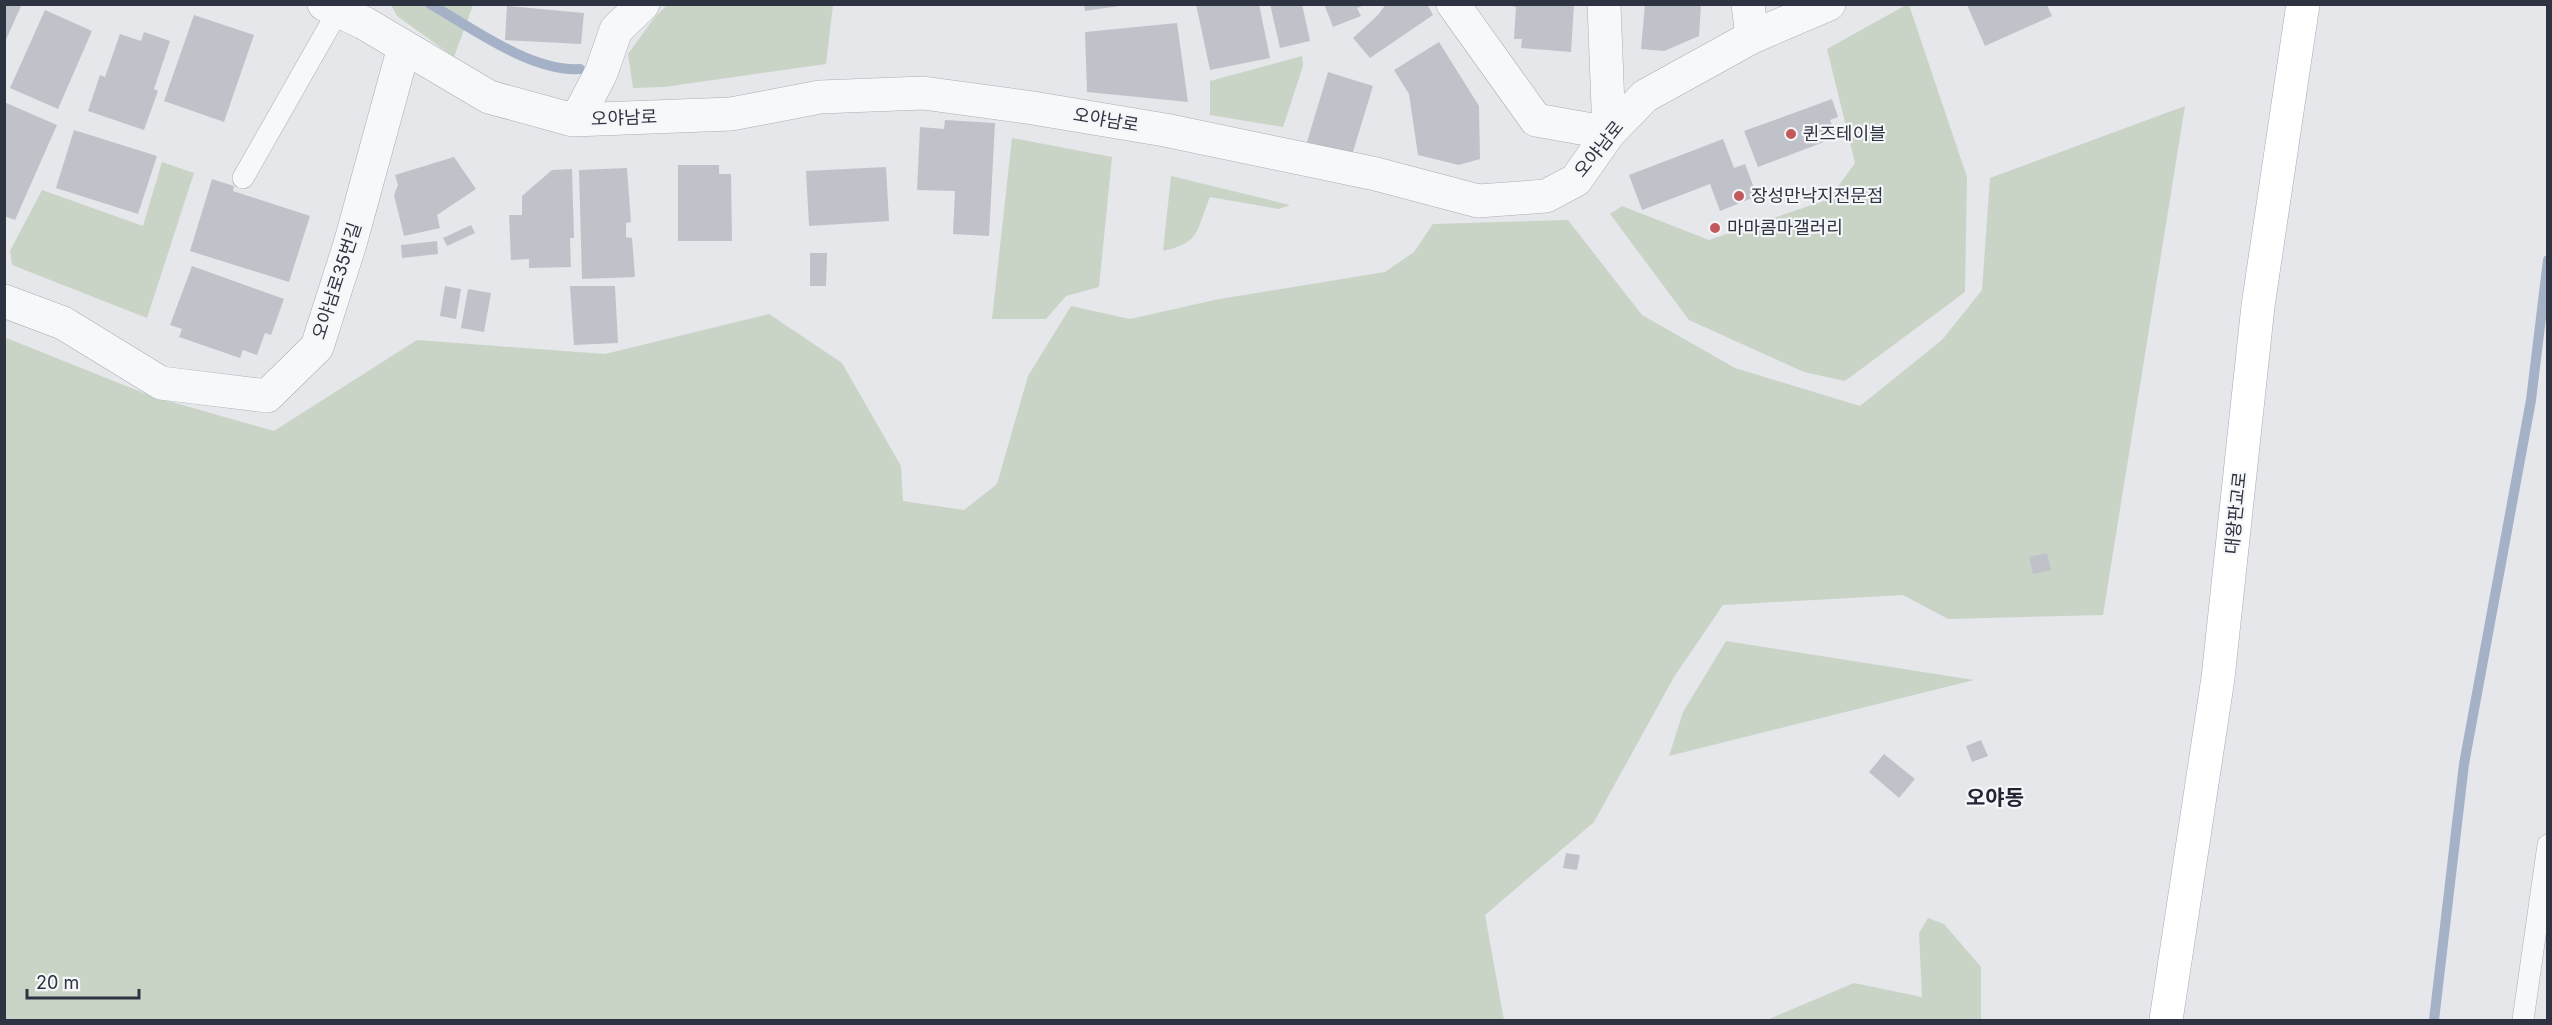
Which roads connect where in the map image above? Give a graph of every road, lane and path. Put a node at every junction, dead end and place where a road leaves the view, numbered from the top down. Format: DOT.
graph roads {
  1 [pos="643,4"];
  2 [pos="1453,4"];
  3 [pos="1604,4"];
  4 [pos="1748,4"];
  5 [pos="1829,4"];
  6 [pos="2303,4"];
  7 [pos="331,8"];
  8 [pos="1752,37"];
  9 [pos="404,47"];
  10 [pos="573,120"];
  11 [pos="1609,133"];
  12 [pos="243,178"];
  13 [pos="4,301"];
  14 [pos="2547,845"];
  15 [pos="2166,1020"];
  16 [pos="2523,1020"];
  1 -- 10 [label="street"];
  2 -- 11 [label="street"];
  3 -- 11 [label="street"];
  4 -- 8 [label="street"];
  5 -- 8 [label="street, 오야남로"];
  6 -- 15 [label="main road, 대왕판교로"];
  7 -- 9 [label="street, 오야남로"];
  7 -- 12 [label="lane, 오야남로"];
  8 -- 11 [label="street, 오야남로"];
  9 -- 10 [label="street, 오야남로"];
  9 -- 13 [label="street, 오야남로35번길"];
  10 -- 11 [label="street, 오야남로"];
  14 -- 16 [label="lane"];
}
